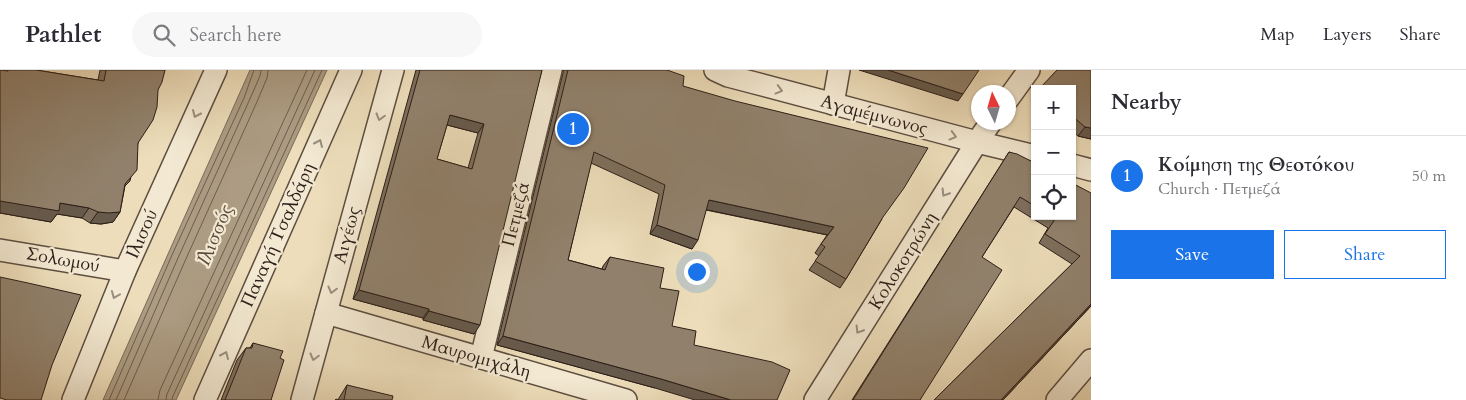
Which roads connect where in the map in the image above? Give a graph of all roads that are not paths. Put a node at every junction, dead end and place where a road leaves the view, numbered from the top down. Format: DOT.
graph roads {
  1 [pos="216,70"];
  2 [pos="351,70"];
  3 [pos="393,70"];
  4 [pos="551,70"];
  5 [pos="716,70"];
  6 [pos="839,70"];
  7 [pos="1029,70"];
  8 [pos="751,76"];
  9 [pos="1016,88"];
  10 [pos="833,104"];
  11 [pos="985,130"];
  12 [pos="977,142"];
  13 [pos="1031,155"];
  14 [pos="1076,166"];
  15 [pos="1091,170"];
  16 [pos="0,250"];
  17 [pos="125,271"];
  18 [pos="326,314"];
  19 [pos="481,358"];
  20 [pos="1091,360"];
  21 [pos="73,400"];
  22 [pos="206,400"];
  23 [pos="302,400"];
  24 [pos="626,400"];
  25 [pos="815,400"];
  26 [pos="1057,400"];
  1 -- 17 [label="street, Ιλισού, one-way"];
  22 -- 2 [label="street, Παναγή Τσαλδάρη, one-way"];
  3 -- 18 [label="street, Αιγέως, one-way"];
  4 -- 19 [label="street, Πετμεζά"];
  5 -- 8 [label="street, Αγαμέμνωνος"];
  6 -- 10 [label="street"];
  7 -- 9 [label="street"];
  8 -- 10 [label="street, Αγαμέμνωνος, one-way"];
  10 -- 12 [label="street, Αγαμέμνωνος, one-way"];
  11 -- 12 [label="street, Κολοκοτρώνη"];
  12 -- 13 [label="street, Αγαμέμνωνος"];
  12 -- 25 [label="street, Κολοκοτρώνη, one-way"];
  14 -- 15 [label="street"];
  16 -- 17 [label="street, Σολωμού"];
  17 -- 21 [label="street, Ιλισού, one-way"];
  18 -- 19 [label="street, Μαυρομιχάλη"];
  18 -- 23 [label="street, Αιγέως, one-way"];
  19 -- 24 [label="street, Μαυρομιχάλη"];
  20 -- 26 [label="street"];
}
